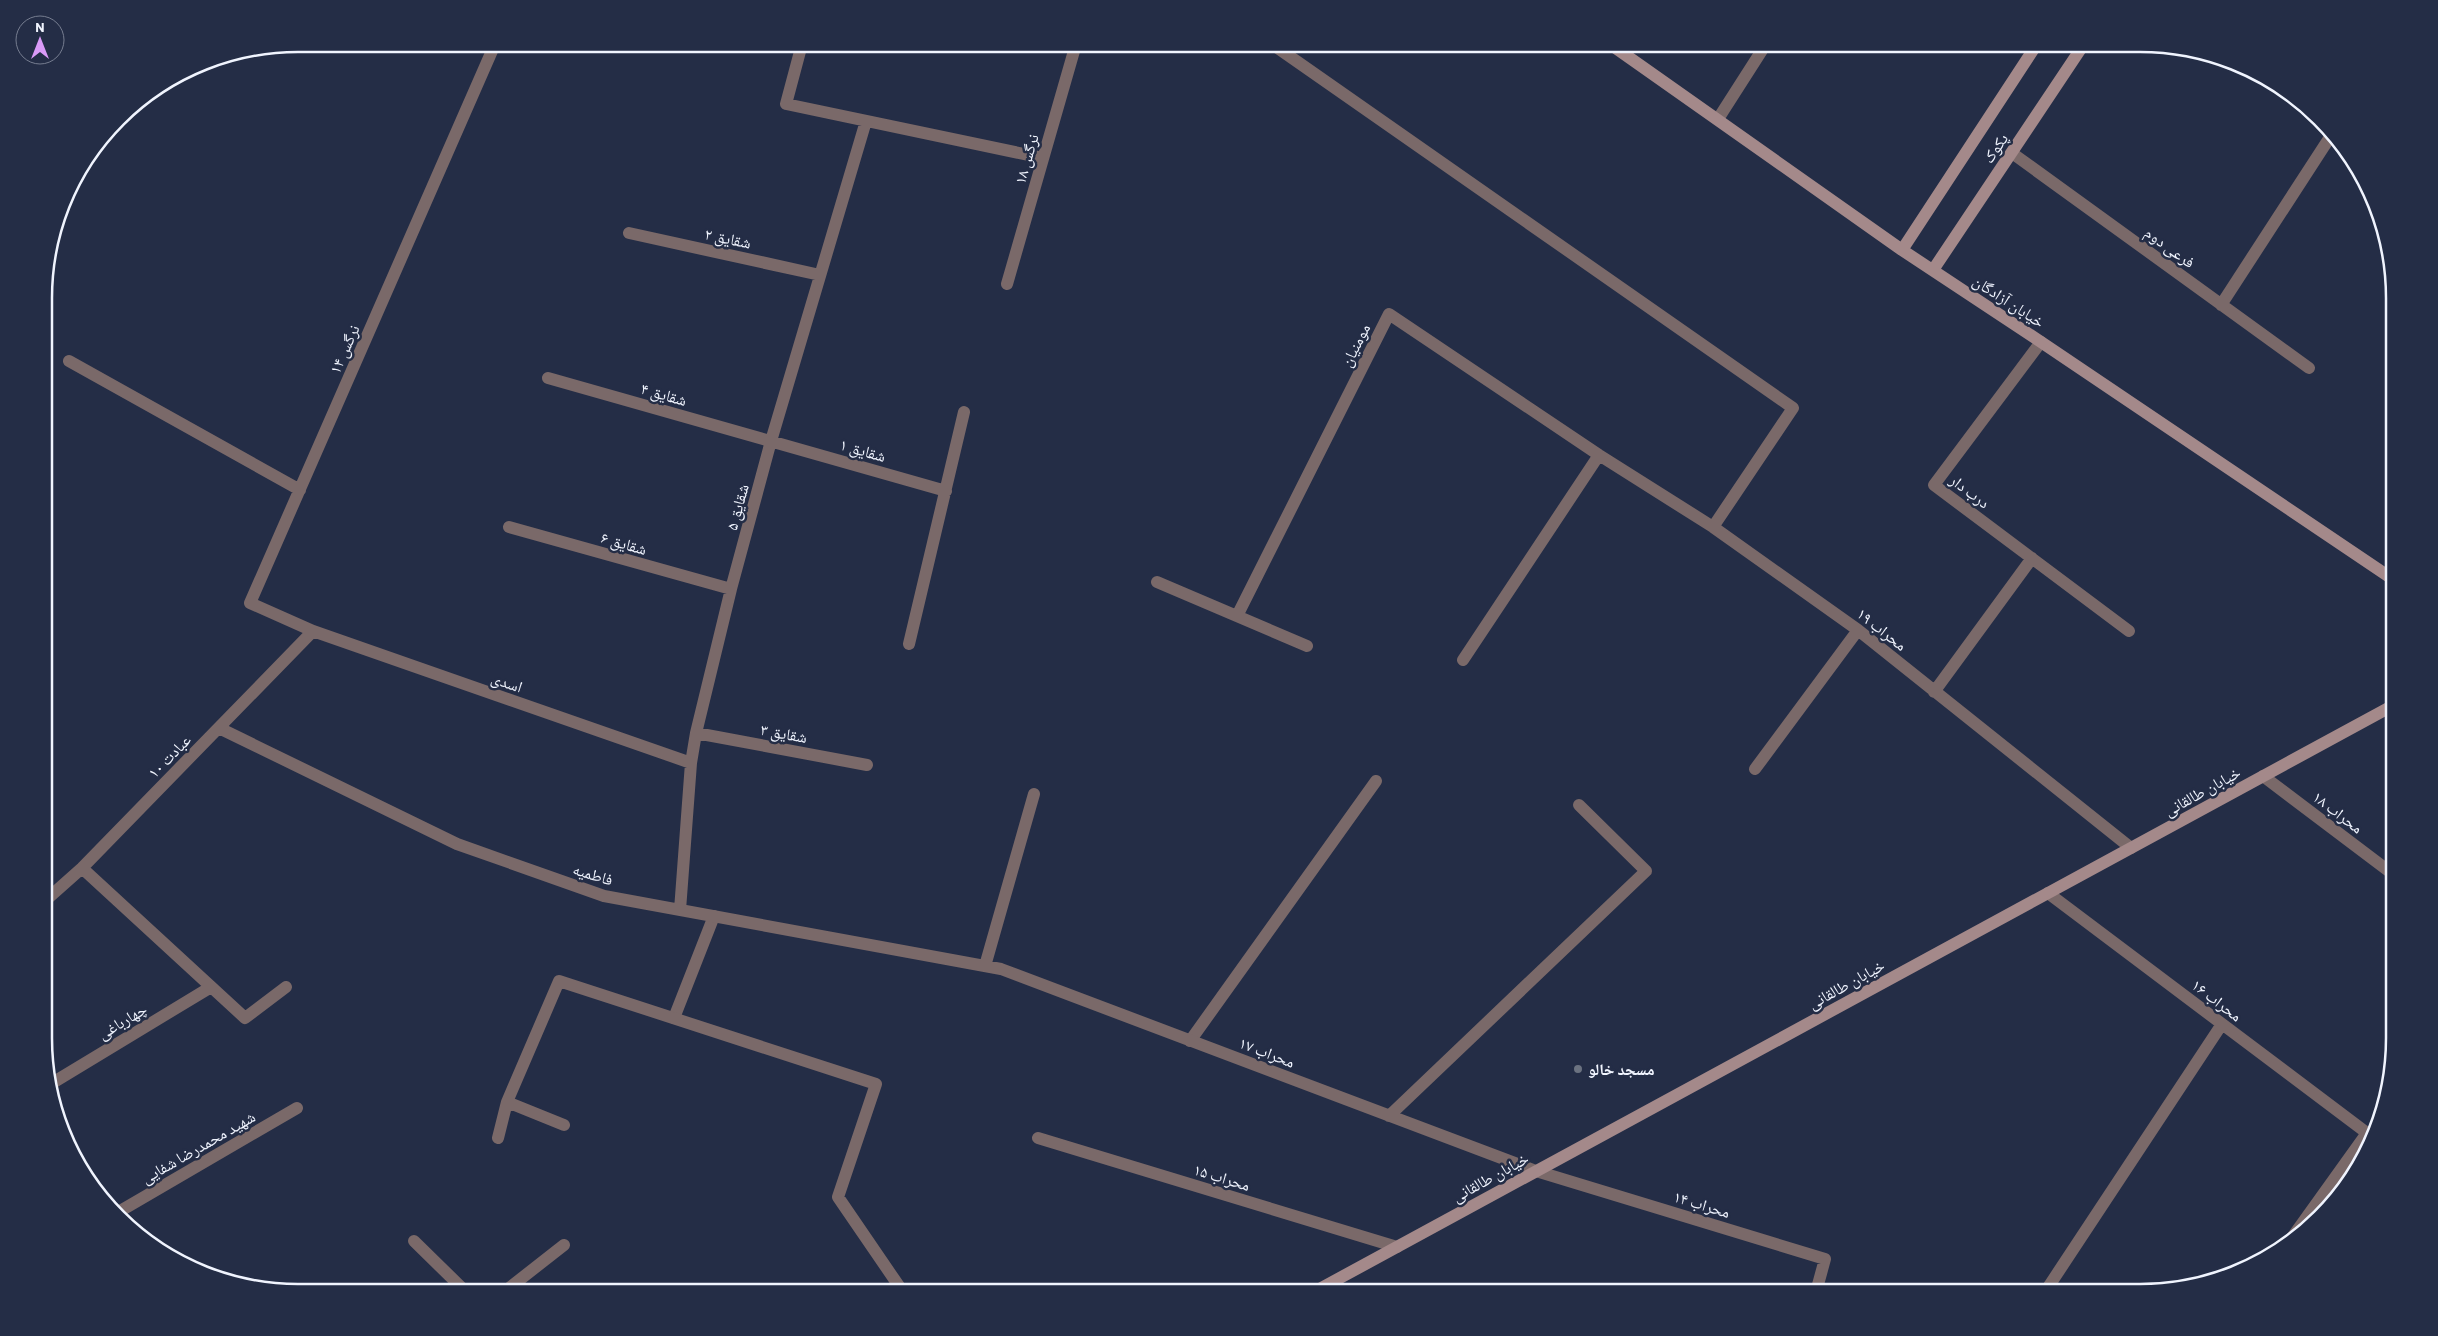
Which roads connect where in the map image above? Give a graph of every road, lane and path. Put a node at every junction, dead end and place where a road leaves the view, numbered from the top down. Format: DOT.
graph roads {
  1 [pos="492,52"];
  2 [pos="800,52"];
  3 [pos="1074,52"];
  4 [pos="1283,52"];
  5 [pos="1622,52"];
  6 [pos="1761,52"];
  7 [pos="2032,52"];
  8 [pos="2079,52"];
  9 [pos="1718,119"];
  10 [pos="866,121"];
  11 [pos="2328,140"];
  12 [pos="2012,153"];
  13 [pos="1043,158"];
  14 [pos="629,233"];
  15 [pos="1902,250"];
  16 [pos="1933,270"];
  17 [pos="820,275"];
  18 [pos="1008,284"];
  19 [pos="2221,304"];
  20 [pos="2041,342"];
  21 [pos="68,361"];
  22 [pos="2309,368"];
  23 [pos="548,378"];
  24 [pos="964,412"];
  25 [pos="771,440"];
  26 [pos="1599,455"];
  27 [pos="300,490"];
  28 [pos="946,491"];
  29 [pos="1713,527"];
  30 [pos="509,528"];
  31 [pos="2032,558"];
  32 [pos="2386,575"];
  33 [pos="1158,582"];
  34 [pos="731,589"];
  35 [pos="1237,616"];
  36 [pos="1858,630"];
  37 [pos="313,631"];
  38 [pos="2130,631"];
  39 [pos="909,644"];
  40 [pos="1307,646"];
  41 [pos="1463,660"];
  42 [pos="1934,692"];
  43 [pos="2386,709"];
  44 [pos="218,728"];
  45 [pos="696,733"];
  46 [pos="691,763"];
  47 [pos="867,765"];
  48 [pos="1755,769"];
  49 [pos="2263,776"];
  50 [pos="1376,781"];
  51 [pos="1034,794"];
  52 [pos="1579,804"];
  53 [pos="2130,848"];
  54 [pos="82,868"];
  55 [pos="2386,869"];
  56 [pos="2048,893"];
  57 [pos="52,895"];
  58 [pos="680,910"];
  59 [pos="714,916"];
  60 [pos="985,966"];
  61 [pos="211,986"];
  62 [pos="286,986"];
  63 [pos="674,1018"];
  64 [pos="2222,1024"];
  65 [pos="1190,1041"];
  66 [pos="56,1080"];
  67 [pos="507,1102"];
  68 [pos="297,1108"];
  69 [pos="1389,1116"];
  70 [pos="564,1125"];
  71 [pos="2367,1133"];
  72 [pos="2365,1135"];
  73 [pos="498,1138"];
  74 [pos="1038,1138"];
  75 [pos="1536,1171"];
  76 [pos="123,1209"];
  77 [pos="2306,1218"];
  78 [pos="414,1241"];
  79 [pos="564,1245"];
  80 [pos="1397,1247"];
  81 [pos="458,1284"];
  82 [pos="514,1284"];
  83 [pos="898,1284"];
  84 [pos="1329,1284"];
  85 [pos="1818,1284"];
  86 [pos="2050,1284"];
  1 -- 27 [label="street, نرگس ۱۴"];
  2 -- 10 [label="street"];
  3 -- 13 [label="street, نرگس ۱۸"];
  4 -- 29 [label="street"];
  5 -- 9 [label="main road, خیابان آزادگان"];
  6 -- 9 [label="street"];
  7 -- 15 [label="main road, پکوک"];
  8 -- 12 [label="main road, پکوک"];
  9 -- 15 [label="main road, خیابان آزادگان"];
  10 -- 13 [label="street"];
  10 -- 17 [label="street, شقایق ۵"];
  11 -- 19 [label="street"];
  12 -- 16 [label="main road, پکوک"];
  12 -- 19 [label="street, فرعی دوم"];
  13 -- 18 [label="street, نرگس ۱۸"];
  14 -- 17 [label="street, شقایق ۲"];
  15 -- 16 [label="main road, خیابان آزادگان"];
  16 -- 20 [label="main road, خیابان آزادگان"];
  17 -- 25 [label="street, شقایق ۵"];
  19 -- 22 [label="street, فرعی دوم"];
  20 -- 31 [label="street, درب دار"];
  20 -- 32 [label="main road, خیابان آزادگان"];
  21 -- 27 [label="street"];
  23 -- 25 [label="street, شقایق ۴"];
  24 -- 28 [label="street"];
  25 -- 28 [label="street, شقایق ۱"];
  25 -- 34 [label="street, شقایق ۵"];
  26 -- 29 [label="street, محراب ۱۹"];
  26 -- 35 [label="street, مومنیان"];
  26 -- 41 [label="street"];
  27 -- 37 [label="street, نرگس ۱۴"];
  28 -- 39 [label="street"];
  29 -- 36 [label="street, محراب ۱۹"];
  30 -- 34 [label="street, شقایق ۶"];
  31 -- 38 [label="street, درب دار"];
  31 -- 42 [label="street"];
  33 -- 35 [label="street"];
  34 -- 45 [label="street, شقایق ۵"];
  35 -- 40 [label="street"];
  36 -- 42 [label="street, محراب ۱۹"];
  36 -- 48 [label="street"];
  37 -- 44 [label="street, عبادت ۱۰"];
  37 -- 46 [label="street, اسدی"];
  42 -- 53 [label="street, محراب ۱۹"];
  43 -- 49 [label="main road, خیابان طالقانی"];
  44 -- 54 [label="street, عبادت ۱۰"];
  44 -- 58 [label="street, فاطمیه"];
  45 -- 46 [label="street, شقایق ۵"];
  45 -- 47 [label="street, شقایق ۳"];
  46 -- 58 [label="street, شقایق ۵"];
  49 -- 53 [label="main road, خیابان طالقانی"];
  49 -- 55 [label="street, محراب ۱۸"];
  50 -- 65 [label="street"];
  51 -- 60 [label="street"];
  52 -- 69 [label="street"];
  53 -- 56 [label="main road, خیابان طالقانی"];
  54 -- 57 [label="street, عبادت ۱۰"];
  54 -- 61 [label="street"];
  56 -- 64 [label="street, محراب ۱۶"];
  56 -- 75 [label="main road, خیابان طالقانی"];
  58 -- 59 [label="street, فاطمیه"];
  59 -- 60 [label="street, فاطمیه"];
  59 -- 63 [label="street"];
  60 -- 65 [label="street, محراب ۱۷"];
  61 -- 62 [label="street"];
  61 -- 66 [label="street, چهارباغی"];
  63 -- 67 [label="street"];
  63 -- 83 [label="street"];
  64 -- 71 [label="street, محراب ۱۶"];
  64 -- 86 [label="street"];
  65 -- 69 [label="street, محراب ۱۷"];
  67 -- 70 [label="street"];
  67 -- 73 [label="street"];
  68 -- 76 [label="street, شهید محمدرضا شفایی"];
  69 -- 75 [label="street, محراب ۱۷"];
  72 -- 77 [label="street, محراب ۱۶"];
  74 -- 80 [label="street, محراب ۱۵"];
  75 -- 80 [label="main road, خیابان طالقانی"];
  75 -- 85 [label="street, محراب ۱۴"];
  78 -- 81 [label="street"];
  79 -- 82 [label="street"];
  80 -- 84 [label="main road, خیابان طالقانی"];
}
